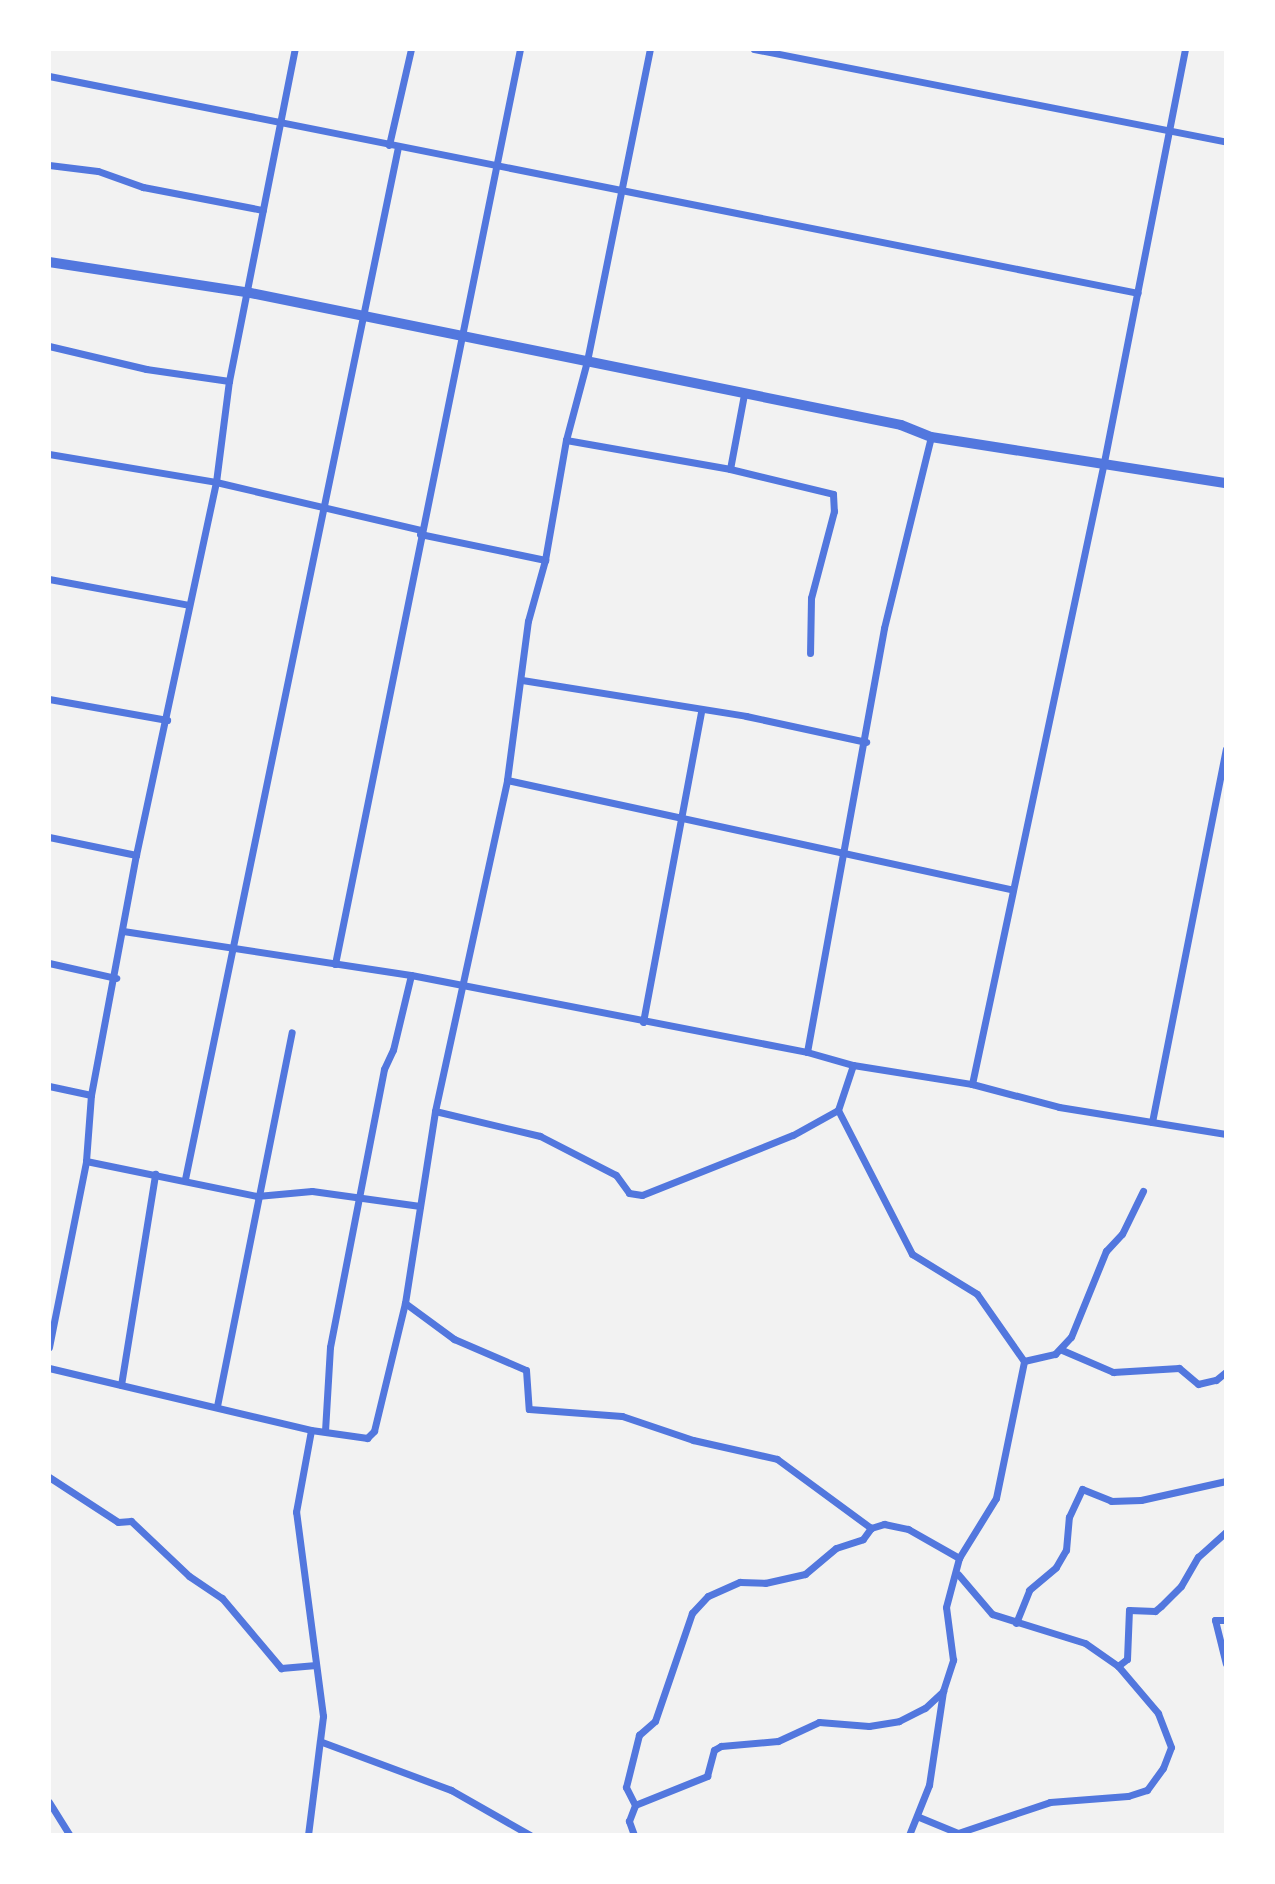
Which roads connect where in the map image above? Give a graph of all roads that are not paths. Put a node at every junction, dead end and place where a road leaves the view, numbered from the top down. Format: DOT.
graph roads {
  1 [pos="295,49"];
  2 [pos="411,49"];
  3 [pos="520,49"];
  4 [pos="650,49"];
  5 [pos="754,49"];
  6 [pos="1185,49"];
  7 [pos="49,76"];
  8 [pos="279,120"];
  9 [pos="1169,130"];
  10 [pos="1226,142"];
  11 [pos="389,145"];
  12 [pos="398,147"];
  13 [pos="49,165"];
  14 [pos="495,165"];
  15 [pos="619,189"];
  16 [pos="263,210"];
  17 [pos="49,262"];
  18 [pos="246,292"];
  19 [pos="1138,293"];
  20 [pos="361,316"];
  21 [pos="463,337"];
  22 [pos="49,346"];
  23 [pos="587,361"];
  24 [pos="229,381"];
  25 [pos="744,394"];
  26 [pos="931,437"];
  27 [pos="566,440"];
  28 [pos="49,454"];
  29 [pos="1104,462"];
  30 [pos="730,469"];
  31 [pos="216,482"];
  32 [pos="1226,483"];
  33 [pos="321,507"];
  34 [pos="420,532"];
  35 [pos="545,560"];
  36 [pos="49,579"];
  37 [pos="189,605"];
  38 [pos="810,653"];
  39 [pos="522,680"];
  40 [pos="49,698"];
  41 [pos="701,712"];
  42 [pos="167,720"];
  43 [pos="866,742"];
  44 [pos="1226,748"];
  45 [pos="507,780"];
  46 [pos="680,816"];
  47 [pos="49,837"];
  48 [pos="844,851"];
  49 [pos="136,855"];
  50 [pos="1010,889"];
  51 [pos="123,931"];
  52 [pos="232,951"];
  53 [pos="49,963"];
  54 [pos="335,964"];
  55 [pos="411,975"];
  56 [pos="116,978"];
  57 [pos="463,988"];
  58 [pos="643,1022"];
  59 [pos="292,1032"];
  60 [pos="807,1052"];
  61 [pos="853,1065"];
  62 [pos="972,1084"];
  63 [pos="49,1086"];
  64 [pos="91,1095"];
  65 [pos="838,1110"];
  66 [pos="435,1111"];
  67 [pos="1152,1122"];
  68 [pos="1226,1134"];
  69 [pos="86,1161"];
  70 [pos="155,1174"];
  71 [pos="186,1179"];
  72 [pos="1143,1191"];
  73 [pos="257,1196"];
  74 [pos="361,1201"];
  75 [pos="420,1206"];
  76 [pos="405,1303"];
  77 [pos="49,1347"];
  78 [pos="1062,1350"];
  79 [pos="1024,1361"];
  80 [pos="49,1368"];
  81 [pos="1226,1372"];
  82 [pos="121,1385"];
  83 [pos="217,1406"];
  84 [pos="311,1430"];
  85 [pos="325,1431"];
  86 [pos="49,1477"];
  87 [pos="1226,1481"];
  88 [pos="871,1528"];
  89 [pos="1226,1532"];
  90 [pos="959,1558"];
  91 [pos="958,1574"];
  92 [pos="1226,1620"];
  93 [pos="1016,1623"];
  94 [pos="1226,1664"];
  95 [pos="316,1665"];
  96 [pos="1118,1666"];
  97 [pos="943,1690"];
  98 [pos="322,1742"];
  99 [pos="49,1802"];
  100 [pos="635,1805"];
  101 [pos="919,1817"];
  102 [pos="70,1835"];
  103 [pos="308,1835"];
  104 [pos="530,1835"];
  105 [pos="634,1835"];
  106 [pos="909,1835"];
  1 -- 8 [label="street"];
  2 -- 11 [label="street"];
  3 -- 14 [label="street"];
  4 -- 15 [label="street"];
  5 -- 9 [label="street"];
  6 -- 9 [label="street"];
  7 -- 8 [label="street"];
  8 -- 11 [label="street"];
  8 -- 16 [label="street"];
  9 -- 10 [label="street"];
  9 -- 19 [label="street"];
  11 -- 12 [label="street"];
  12 -- 14 [label="street"];
  12 -- 20 [label="street"];
  13 -- 16 [label="street"];
  14 -- 15 [label="street"];
  14 -- 21 [label="street"];
  15 -- 19 [label="street"];
  15 -- 23 [label="street"];
  16 -- 18 [label="street"];
  17 -- 18 [label="street"];
  18 -- 20 [label="street"];
  18 -- 24 [label="street"];
  19 -- 29 [label="street"];
  20 -- 21 [label="street"];
  20 -- 33 [label="street"];
  21 -- 23 [label="street"];
  21 -- 34 [label="street"];
  22 -- 24 [label="street"];
  23 -- 25 [label="street"];
  23 -- 27 [label="street"];
  24 -- 31 [label="street"];
  25 -- 26 [label="street"];
  25 -- 30 [label="street"];
  26 -- 29 [label="street"];
  26 -- 43 [label="street"];
  27 -- 30 [label="street"];
  27 -- 35 [label="street"];
  28 -- 31 [label="street"];
  29 -- 32 [label="street"];
  29 -- 50 [label="street"];
  30 -- 38 [label="street"];
  31 -- 33 [label="street"];
  31 -- 37 [label="street"];
  33 -- 34 [label="street"];
  33 -- 52 [label="street"];
  34 -- 35 [label="street"];
  34 -- 54 [label="street"];
  35 -- 39 [label="street"];
  36 -- 37 [label="street"];
  37 -- 42 [label="street"];
  39 -- 41 [label="street"];
  39 -- 45 [label="street"];
  40 -- 42 [label="street"];
  41 -- 43 [label="street"];
  41 -- 46 [label="street"];
  42 -- 49 [label="street"];
  43 -- 48 [label="street"];
  44 -- 67 [label="street"];
  45 -- 46 [label="street"];
  45 -- 57 [label="street"];
  46 -- 48 [label="street"];
  46 -- 58 [label="street"];
  47 -- 49 [label="street"];
  48 -- 50 [label="street"];
  48 -- 60 [label="street"];
  49 -- 51 [label="street"];
  50 -- 62 [label="street"];
  51 -- 52 [label="street"];
  51 -- 56 [label="street"];
  52 -- 54 [label="street"];
  52 -- 71 [label="street"];
  53 -- 56 [label="street"];
  54 -- 55 [label="street"];
  55 -- 57 [label="street"];
  55 -- 74 [label="street"];
  56 -- 64 [label="street"];
  57 -- 58 [label="street"];
  57 -- 66 [label="street"];
  58 -- 60 [label="street"];
  59 -- 73 [label="street"];
  60 -- 61 [label="street"];
  61 -- 62 [label="street"];
  61 -- 65 [label="street"];
  62 -- 67 [label="street"];
  63 -- 64 [label="street"];
  64 -- 69 [label="street"];
  65 -- 66 [label="street"];
  65 -- 79 [label="street"];
  66 -- 75 [label="street"];
  67 -- 68 [label="street"];
  69 -- 70 [label="street"];
  69 -- 77 [label="street"];
  70 -- 71 [label="street"];
  70 -- 82 [label="street"];
  71 -- 73 [label="street"];
  72 -- 78 [label="street"];
  73 -- 74 [label="street"];
  73 -- 83 [label="street"];
  74 -- 75 [label="street"];
  74 -- 85 [label="street"];
  75 -- 76 [label="street"];
  76 -- 85 [label="street"];
  76 -- 88 [label="street"];
  78 -- 79 [label="street"];
  78 -- 81 [label="street"];
  79 -- 90 [label="street"];
  80 -- 82 [label="street"];
  82 -- 83 [label="street"];
  83 -- 84 [label="street"];
  84 -- 85 [label="street"];
  84 -- 95 [label="street"];
  86 -- 95 [label="street"];
  87 -- 93 [label="street"];
  88 -- 90 [label="street"];
  88 -- 100 [label="street"];
  89 -- 96 [label="street"];
  90 -- 91 [label="street"];
  91 -- 93 [label="street"];
  91 -- 97 [label="street"];
  92 -- 94 [label="street"];
  93 -- 96 [label="street"];
  95 -- 98 [label="street"];
  96 -- 101 [label="street"];
  97 -- 100 [label="street"];
  97 -- 101 [label="street"];
  98 -- 103 [label="street"];
  98 -- 104 [label="street"];
  99 -- 102 [label="street"];
  100 -- 105 [label="street"];
  101 -- 106 [label="street"];
}
